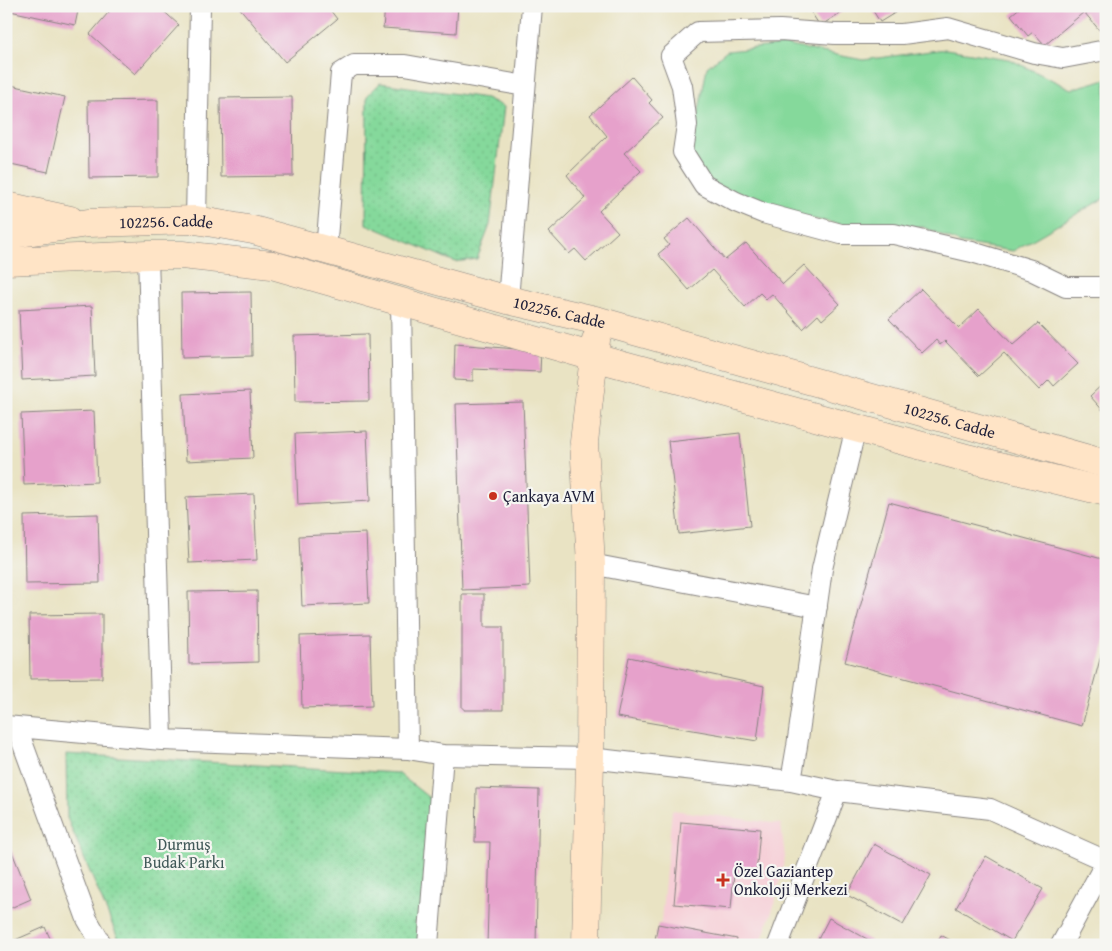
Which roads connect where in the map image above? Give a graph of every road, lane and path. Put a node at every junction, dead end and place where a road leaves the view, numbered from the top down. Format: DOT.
graph roads {
  1 [pos="200,6"];
  2 [pos="532,6"];
  3 [pos="1106,50"];
  4 [pos="525,86"];
  5 [pos="6,206"];
  6 [pos="196,220"];
  7 [pos="88,223"];
  8 [pos="6,235"];
  9 [pos="326,250"];
  10 [pos="148,255"];
  11 [pos="6,261"];
  12 [pos="1106,287"];
  13 [pos="508,300"];
  14 [pos="402,301"];
  15 [pos="599,321"];
  16 [pos="594,358"];
  17 [pos="856,427"];
  18 [pos="1106,464"];
  19 [pos="1106,492"];
  20 [pos="591,564"];
  21 [pos="817,607"];
  22 [pos="12,727"];
  23 [pos="162,740"];
  24 [pos="408,749"];
  25 [pos="443,755"];
  26 [pos="590,758"];
  27 [pos="791,781"];
  28 [pos="837,791"];
  29 [pos="1106,861"];
  30 [pos="102,945"];
  31 [pos="428,945"];
  32 [pos="586,945"];
  33 [pos="778,945"];
  34 [pos="1061,945"];
  1 -- 6 [label="street"];
  2 -- 4 [label="street"];
  3 -- 12 [label="street"];
  4 -- 9 [label="street"];
  4 -- 13 [label="street"];
  5 -- 7 [label="street"];
  6 -- 7 [label="street, 102256. Cadde"];
  6 -- 9 [label="street, 102256. Cadde"];
  7 -- 8 [label="street, 102256. Cadde"];
  9 -- 13 [label="street, 102256. Cadde"];
  10 -- 11 [label="street, 102256. Cadde"];
  10 -- 14 [label="street, 102256. Cadde"];
  10 -- 23 [label="street"];
  13 -- 15 [label="street, 102256. Cadde"];
  14 -- 16 [label="street, 102256. Cadde"];
  14 -- 24 [label="street"];
  15 -- 16 [label="street"];
  15 -- 18 [label="street, 102256. Cadde"];
  16 -- 17 [label="street, 102256. Cadde"];
  16 -- 20 [label="street"];
  17 -- 19 [label="street, 102256. Cadde"];
  17 -- 21 [label="street"];
  20 -- 21 [label="street"];
  20 -- 26 [label="street"];
  21 -- 27 [label="street"];
  22 -- 23 [label="street"];
  22 -- 30 [label="street"];
  23 -- 24 [label="street"];
  24 -- 25 [label="street"];
  25 -- 26 [label="street"];
  25 -- 31 [label="street"];
  26 -- 27 [label="street"];
  26 -- 32 [label="street"];
  27 -- 28 [label="street"];
  28 -- 29 [label="street"];
  28 -- 33 [label="street"];
  29 -- 34 [label="street"];
}
